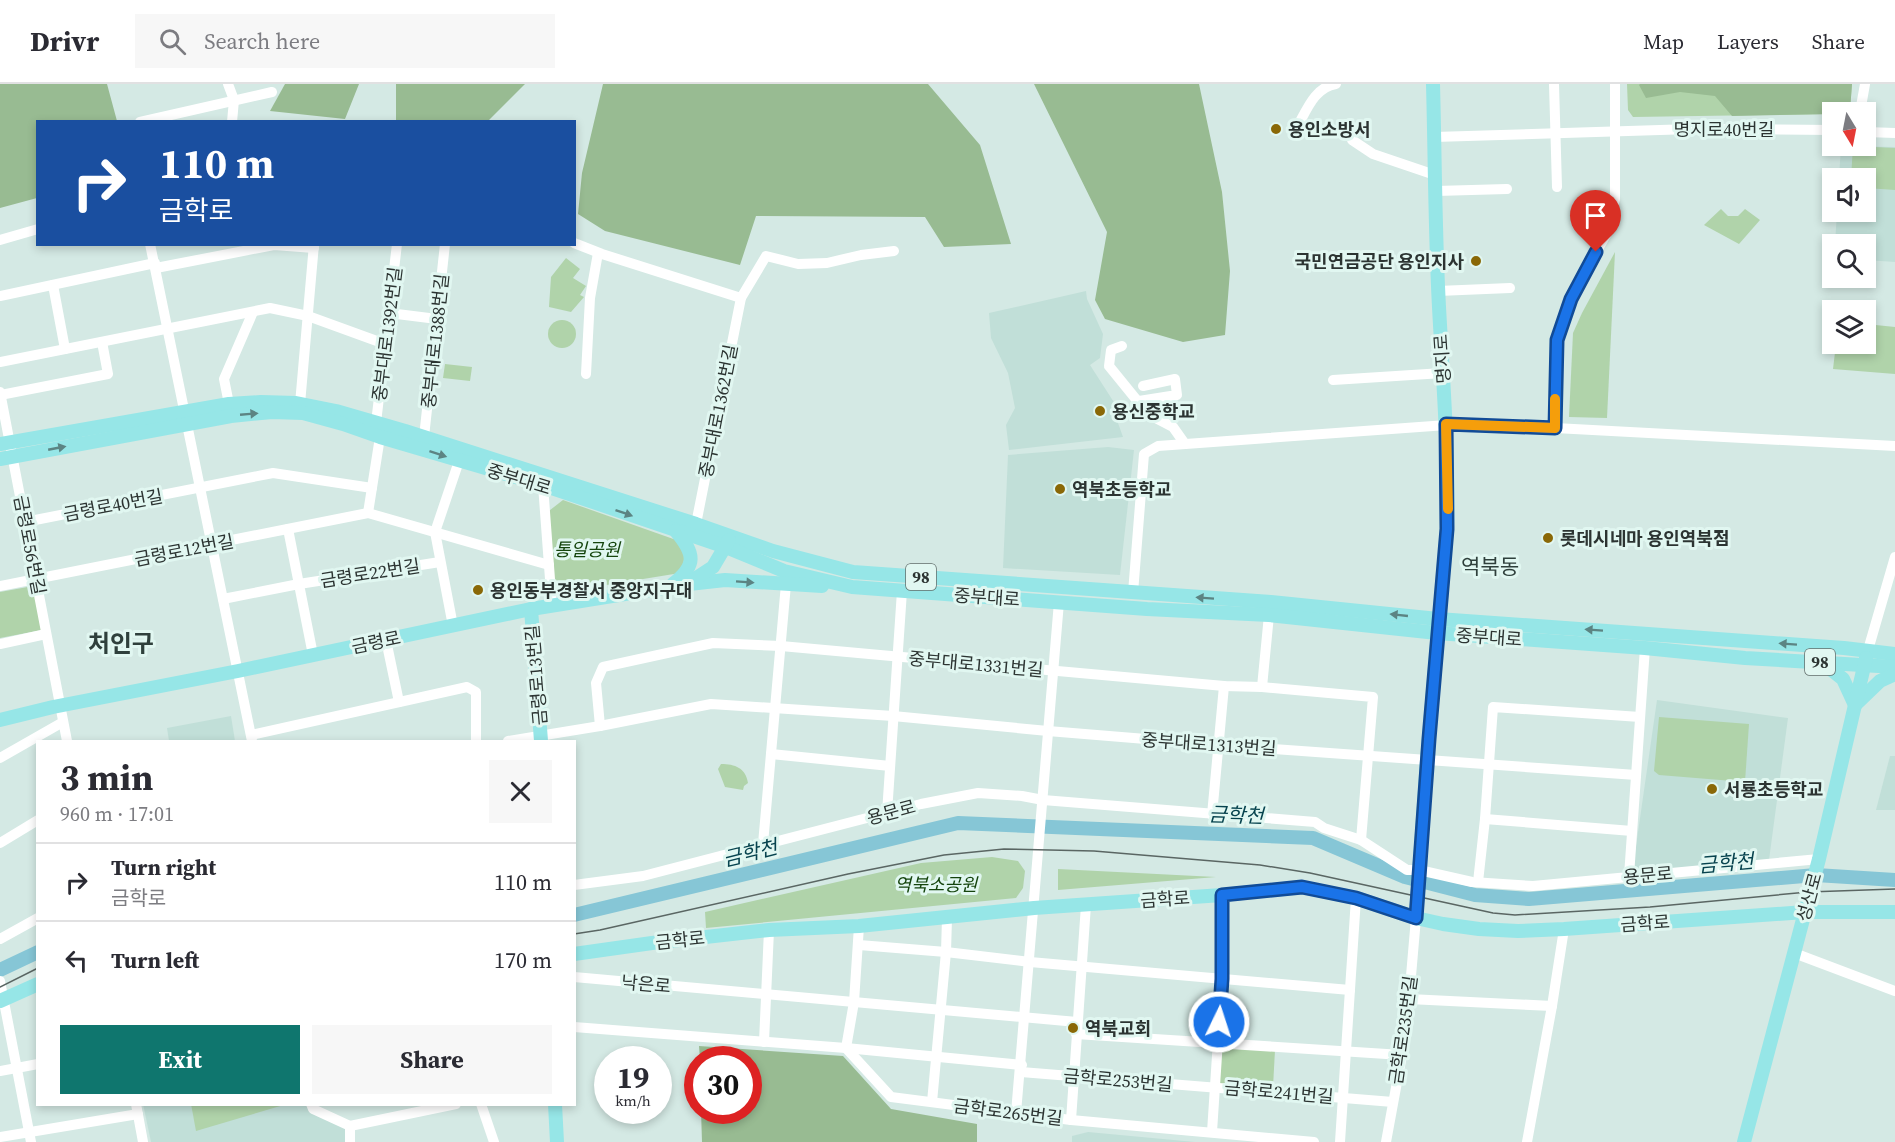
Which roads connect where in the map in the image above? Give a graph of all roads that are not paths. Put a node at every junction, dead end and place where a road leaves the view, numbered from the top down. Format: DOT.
graph roads {
  1 [pos="228,84"];
  2 [pos="1336,84"];
  3 [pos="1433,84"];
  4 [pos="1554,84"];
  5 [pos="1614,84"];
  6 [pos="1865,84"];
  7 [pos="272,92"];
  8 [pos="234,100"];
  9 [pos="1862,102"];
  10 [pos="149,120"];
  11 [pos="232,120"];
  12 [pos="1296,129"];
  13 [pos="1822,130"];
  14 [pos="1614,131"];
  15 [pos="1876,132"];
  16 [pos="1555,133"];
  17 [pos="1895,133"];
  18 [pos="1434,137"];
  19 [pos="1352,140"];
  20 [pos="1435,175"];
  21 [pos="1557,187"];
  22 [pos="1507,189"];
  23 [pos="1436,191"];
  24 [pos="36,230"];
  25 [pos="0,240"];
  26 [pos="576,244"];
  27 [pos="150,246"];
  28 [pos="263,246"];
  29 [pos="314,246"];
  30 [pos="397,246"];
  31 [pos="445,246"];
  32 [pos="894,251"];
  33 [pos="598,253"];
  34 [pos="155,266"];
  35 [pos="53,285"];
  36 [pos="1510,288"];
  37 [pos="1438,291"];
  38 [pos="0,296"];
  39 [pos="741,298"];
  40 [pos="253,312"];
  41 [pos="389,313"];
  42 [pos="308,316"];
  43 [pos="437,319"];
  44 [pos="168,329"];
  45 [pos="102,342"];
  46 [pos="385,344"];
  47 [pos="1122,346"];
  48 [pos="65,349"];
  49 [pos="0,362"];
  50 [pos="1443,373"];
  51 [pos="586,374"];
  52 [pos="1333,380"];
  53 [pos="1143,386"];
  54 [pos="0,394"];
  55 [pos="1139,401"];
  56 [pos="229,404"];
  57 [pos="300,404"];
  58 [pos="187,416"];
  59 [pos="376,423"];
  60 [pos="1446,424"];
  61 [pos="1555,428"];
  62 [pos="380,437"];
  63 [pos="424,437"];
  64 [pos="5,443"];
  65 [pos="1185,444"];
  66 [pos="1895,446"];
  67 [pos="6,458"];
  68 [pos="459,461"];
  69 [pos="543,485"];
  70 [pos="201,488"];
  71 [pos="372,488"];
  72 [pos="368,513"];
  73 [pos="25,522"];
  74 [pos="696,524"];
  75 [pos="288,529"];
  76 [pos="675,530"];
  77 [pos="435,532"];
  78 [pos="728,542"];
  79 [pos="212,544"];
  80 [pos="1895,557"];
  81 [pos="440,562"];
  82 [pos="549,565"];
  83 [pos="36,579"];
  84 [pos="299,584"];
  85 [pos="687,584"];
  86 [pos="786,584"];
  87 [pos="0,586"];
  88 [pos="668,587"];
  89 [pos="852,587"];
  90 [pos="902,591"];
  91 [pos="1133,592"];
  92 [pos="223,599"];
  93 [pos="1059,602"];
  94 [pos="552,606"];
  95 [pos="531,609"];
  96 [pos="1269,615"];
  97 [pos="453,626"];
  98 [pos="1438,626"];
  99 [pos="46,634"];
  100 [pos="386,640"];
  101 [pos="0,644"];
  102 [pos="781,646"];
  103 [pos="1645,648"];
  104 [pos="1868,650"];
  105 [pos="1895,654"];
  106 [pos="313,655"];
  107 [pos="897,657"];
  108 [pos="1823,663"];
  109 [pos="1864,665"];
  110 [pos="1895,668"];
  111 [pos="1054,670"];
  112 [pos="238,671"];
  113 [pos="1895,674"];
  114 [pos="1224,686"];
  115 [pos="1262,687"];
  116 [pos="399,702"];
  117 [pos="1855,705"];
  118 [pos="60,706"];
  119 [pos="775,709"];
  120 [pos="893,716"];
  121 [pos="1640,717"];
  122 [pos="0,720"];
  123 [pos="63,722"];
  124 [pos="600,726"];
  125 [pos="1048,731"];
  126 [pos="251,738"];
  127 [pos="541,738"];
  128 [pos="67,740"];
  129 [pos="476,740"];
  130 [pos="519,740"];
  131 [pos="1218,745"];
  132 [pos="771,754"];
  133 [pos="1369,755"];
  134 [pos="0,758"];
  135 [pos="1427,760"];
  136 [pos="1489,764"];
  137 [pos="890,766"];
  138 [pos="1636,775"];
  139 [pos="1043,800"];
  140 [pos="886,813"];
  141 [pos="1212,815"];
  142 [pos="1485,819"];
  143 [pos="36,821"];
  144 [pos="1632,831"];
  145 [pos="1361,840"];
  146 [pos="0,843"];
  147 [pos="763,844"];
  148 [pos="1818,862"];
  149 [pos="1419,871"];
  150 [pos="1629,876"];
  151 [pos="1478,882"];
  152 [pos="576,885"];
  153 [pos="1222,895"];
  154 [pos="1356,898"];
  155 [pos="1086,905"];
  156 [pos="1034,908"];
  157 [pos="1805,912"];
  158 [pos="1895,912"];
  159 [pos="1416,913"];
  160 [pos="947,918"];
  161 [pos="36,919"];
  162 [pos="859,926"];
  163 [pos="1564,929"];
  164 [pos="769,930"];
  165 [pos="0,939"];
  166 [pos="859,945"];
  167 [pos="946,952"];
  168 [pos="1794,953"];
  169 [pos="576,954"];
  170 [pos="1030,962"];
  171 [pos="1081,966"];
  172 [pos="576,977"];
  173 [pos="1222,979"];
  174 [pos="0,981"];
  175 [pos="36,985"];
  176 [pos="1892,987"];
  177 [pos="1350,990"];
  178 [pos="766,994"];
  179 [pos="1409,999"];
  180 [pos="2,1000"];
  181 [pos="854,1002"];
  182 [pos="1552,1006"];
  183 [pos="940,1010"];
  184 [pos="1025,1018"];
  185 [pos="1077,1022"];
  186 [pos="576,1027"];
  187 [pos="1076,1034"];
  188 [pos="764,1042"];
  189 [pos="1218,1043"];
  190 [pos="846,1048"];
  191 [pos="1346,1052"];
  192 [pos="1402,1055"];
  193 [pos="936,1057"];
  194 [pos="36,1064"];
  195 [pos="17,1068"];
  196 [pos="1021,1068"];
  197 [pos="0,1071"];
  198 [pos="1073,1076"];
  199 [pos="1215,1087"];
  200 [pos="1343,1098"];
  201 [pos="932,1102"];
  202 [pos="1393,1102"];
  203 [pos="312,1106"];
  204 [pos="446,1106"];
  205 [pos="482,1106"];
  206 [pos="555,1106"];
  207 [pos="137,1109"];
  208 [pos="1016,1113"];
  209 [pos="1071,1120"];
  210 [pos="350,1126"];
  211 [pos="1212,1132"];
  212 [pos="0,1137"];
  213 [pos="30,1137"];
  214 [pos="143,1142"];
  215 [pos="350,1142"];
  216 [pos="494,1142"];
  217 [pos="557,1142"];
  218 [pos="1314,1142"];
  219 [pos="1340,1142"];
  220 [pos="1386,1142"];
  221 [pos="1527,1142"];
  222 [pos="1744,1142"];
  1 -- 8 [label="street"];
  2 -- 12 [label="street"];
  3 -- 18 [label="main road, 명지로"];
  4 -- 16 [label="street"];
  5 -- 14 [label="street"];
  6 -- 9 [label="street"];
  7 -- 8 [label="street"];
  8 -- 10 [label="street"];
  8 -- 11 [label="street"];
  13 -- 14 [label="street, 명지로40번길"];
  14 -- 16 [label="street, 명지로40번길"];
  14 -- 61 [label="street"];
  15 -- 17 [label="street"];
  16 -- 18 [label="street, 명지로40번길"];
  16 -- 21 [label="street"];
  18 -- 20 [label="main road, 명지로"];
  19 -- 20 [label="street"];
  20 -- 23 [label="main road, 명지로"];
  22 -- 23 [label="street"];
  23 -- 37 [label="main road, 명지로"];
  24 -- 25 [label="street"];
  26 -- 33 [label="street"];
  27 -- 34 [label="street"];
  28 -- 34 [label="street"];
  29 -- 42 [label="street"];
  30 -- 41 [label="street, 중부대로1392번길"];
  31 -- 43 [label="street, 중부대로1388번길"];
  32 -- 39 [label="street, 중부대로1362번길"];
  33 -- 39 [label="street"];
  33 -- 51 [label="street"];
  34 -- 35 [label="street"];
  34 -- 44 [label="street"];
  35 -- 38 [label="street"];
  35 -- 48 [label="street"];
  36 -- 37 [label="street"];
  37 -- 50 [label="main road, 명지로"];
  39 -- 74 [label="street, 중부대로1362번길"];
  40 -- 42 [label="street"];
  40 -- 44 [label="street"];
  40 -- 56 [label="street"];
  41 -- 43 [label="street"];
  41 -- 46 [label="street, 중부대로1392번길"];
  42 -- 46 [label="street"];
  42 -- 57 [label="street"];
  43 -- 63 [label="street, 중부대로1388번길"];
  44 -- 45 [label="street"];
  44 -- 58 [label="street"];
  45 -- 48 [label="street"];
  45 -- 54 [label="street"];
  46 -- 59 [label="street, 중부대로1392번길"];
  47 -- 55 [label="street"];
  48 -- 49 [label="street"];
  50 -- 52 [label="street"];
  50 -- 60 [label="main road, 명지로"];
  53 -- 55 [label="street"];
  54 -- 64 [label="street, 금령로56번길"];
  55 -- 65 [label="street"];
  56 -- 57 [label="main road, 중부대로 / 98"];
  56 -- 58 [label="main road, 중부대로 / 98"];
  57 -- 59 [label="main road, 중부대로 / 98"];
  58 -- 62 [label="main road, 중부대로 / 98, one-way"];
  58 -- 64 [label="main road, 중부대로 / 98"];
  67 -- 58 [label="main road, 중부대로 / 98, one-way"];
  58 -- 70 [label="street"];
  59 -- 63 [label="main road, 중부대로 / 98"];
  60 -- 61 [label="street"];
  60 -- 65 [label="street"];
  60 -- 98 [label="main road, 명지로"];
  61 -- 66 [label="street"];
  62 -- 68 [label="main road, 중부대로 / 98, one-way"];
  62 -- 71 [label="street"];
  63 -- 74 [label="main road, 중부대로 / 98"];
  64 -- 67 [label="street, 금령로56번길"];
  65 -- 91 [label="street"];
  67 -- 73 [label="street, 금령로56번길"];
  68 -- 69 [label="main road, 중부대로 / 98"];
  68 -- 77 [label="street"];
  69 -- 76 [label="main road, 중부대로 / 98, one-way"];
  69 -- 82 [label="street"];
  70 -- 71 [label="street, 금령로40번길"];
  70 -- 73 [label="street, 금령로40번길"];
  70 -- 79 [label="street"];
  71 -- 72 [label="street"];
  72 -- 75 [label="street, 금령로12번길"];
  72 -- 77 [label="street, 금령로12번길"];
  73 -- 83 [label="street, 금령로56번길"];
  74 -- 78 [label="main road, 중부대로 / 98"];
  75 -- 79 [label="street, 금령로12번길"];
  75 -- 84 [label="street"];
  76 -- 78 [label="main road, 중부대로 / 98"];
  76 -- 88 [label="main road"];
  77 -- 81 [label="street, 금령로22번길"];
  77 -- 82 [label="street, 금령로12번길"];
  78 -- 85 [label="main road, 금령로"];
  78 -- 89 [label="main road, 중부대로 / 98"];
  78 -- 91 [label="main road, 중부대로 / 98"];
  79 -- 83 [label="street, 금령로12번길"];
  79 -- 92 [label="street"];
  80 -- 104 [label="street"];
  81 -- 84 [label="street, 금령로22번길"];
  81 -- 97 [label="street, 금령로22번길"];
  82 -- 94 [label="street"];
  83 -- 87 [label="street, 금령로12번길"];
  83 -- 99 [label="street, 금령로56번길"];
  84 -- 92 [label="street, 금령로22번길"];
  84 -- 106 [label="street"];
  85 -- 86 [label="main road, one-way"];
  85 -- 88 [label="main road, 금령로"];
  86 -- 89 [label="main road"];
  86 -- 102 [label="street"];
  88 -- 94 [label="main road, 금령로"];
  89 -- 90 [label="main road, 중부대로 / 98"];
  90 -- 93 [label="main road, 중부대로 / 98"];
  90 -- 107 [label="street"];
  98 -- 91 [label="main road, 중부대로 / 98, one-way"];
  92 -- 112 [label="street"];
  93 -- 96 [label="main road, 중부대로 / 98"];
  93 -- 111 [label="street, 중부대로1331번길"];
  94 -- 95 [label="main road, 금령로"];
  95 -- 97 [label="main road, 금령로"];
  95 -- 127 [label="main road, 금령로13번길"];
  96 -- 98 [label="main road, 중부대로 / 98"];
  96 -- 115 [label="street"];
  97 -- 100 [label="main road, 금령로"];
  98 -- 103 [label="main road, 중부대로 / 98"];
  104 -- 98 [label="main road, 중부대로 / 98, one-way"];
  98 -- 135 [label="main road, 명지로"];
  99 -- 101 [label="street"];
  99 -- 118 [label="street, 금령로56번길"];
  100 -- 106 [label="main road, 금령로"];
  100 -- 116 [label="street"];
  102 -- 107 [label="street, 중부대로1331번길"];
  102 -- 119 [label="street"];
  102 -- 124 [label="street, 중부대로1331번길"];
  103 -- 108 [label="main road, 중부대로 / 98"];
  103 -- 121 [label="street"];
  104 -- 105 [label="main road, 중부대로 / 98"];
  104 -- 109 [label="main road, 성산로"];
  106 -- 112 [label="main road, 금령로"];
  107 -- 111 [label="street, 중부대로1331번길"];
  107 -- 120 [label="street"];
  108 -- 109 [label="main road, 중부대로 / 98"];
  108 -- 117 [label="main road"];
  109 -- 110 [label="main road, 중부대로 / 98"];
  109 -- 117 [label="main road, 성산로"];
  111 -- 114 [label="street"];
  111 -- 125 [label="street, 중부대로1331번길"];
  112 -- 118 [label="main road, 금령로"];
  112 -- 126 [label="street"];
  113 -- 117 [label="main road"];
  114 -- 115 [label="street"];
  114 -- 131 [label="street"];
  115 -- 133 [label="street"];
  116 -- 126 [label="street"];
  116 -- 129 [label="street"];
  117 -- 148 [label="main road, 성산로"];
  118 -- 122 [label="main road, 금령로"];
  118 -- 123 [label="street, 금령로56번길"];
  119 -- 120 [label="street"];
  119 -- 124 [label="street"];
  119 -- 132 [label="street"];
  120 -- 125 [label="street"];
  120 -- 137 [label="street"];
  121 -- 136 [label="street"];
  121 -- 138 [label="street"];
  123 -- 128 [label="street, 금령로56번길"];
  123 -- 134 [label="street"];
  124 -- 127 [label="street"];
  125 -- 131 [label="street, 중부대로1313번길"];
  125 -- 139 [label="street, 중부대로1331번길"];
  127 -- 130 [label="street"];
  131 -- 133 [label="street, 중부대로1313번길"];
  131 -- 141 [label="street"];
  132 -- 137 [label="street"];
  132 -- 147 [label="street"];
  133 -- 135 [label="street, 중부대로1313번길"];
  133 -- 145 [label="street"];
  135 -- 136 [label="street, 중부대로1313번길"];
  135 -- 149 [label="main road, 명지로"];
  136 -- 138 [label="street, 중부대로1313번길"];
  136 -- 142 [label="street"];
  137 -- 140 [label="street"];
  138 -- 144 [label="street"];
  139 -- 140 [label="street, 용문로"];
  139 -- 141 [label="street, 용문로"];
  139 -- 156 [label="street, 중부대로1331번길"];
  140 -- 147 [label="street, 용문로"];
  141 -- 145 [label="street, 용문로"];
  142 -- 144 [label="street"];
  142 -- 151 [label="street"];
  143 -- 146 [label="street"];
  144 -- 150 [label="street"];
  145 -- 149 [label="street, 용문로"];
  147 -- 152 [label="street, 용문로"];
  148 -- 150 [label="street, 용문로"];
  148 -- 157 [label="main road, 성산로"];
  149 -- 151 [label="street, 용문로"];
  149 -- 159 [label="main road, 명지로"];
  150 -- 151 [label="street, 용문로"];
  153 -- 154 [label="main road, 금학로"];
  153 -- 155 [label="main road, 금학로"];
  153 -- 173 [label="street"];
  154 -- 159 [label="main road, 금학로"];
  154 -- 177 [label="street, 금학로241번길"];
  155 -- 156 [label="main road, 금학로"];
  155 -- 171 [label="street, 금학로265번길"];
  156 -- 160 [label="main road, 금학로"];
  156 -- 170 [label="street, 중부대로1331번길"];
  157 -- 158 [label="main road, 금학로"];
  157 -- 163 [label="main road, 금학로"];
  157 -- 168 [label="main road, 성산로"];
  159 -- 163 [label="main road, 금학로"];
  159 -- 179 [label="street, 금학로235번길"];
  160 -- 162 [label="main road, 금학로"];
  160 -- 167 [label="street"];
  161 -- 165 [label="street"];
  162 -- 164 [label="main road, 금학로"];
  162 -- 166 [label="street"];
  163 -- 182 [label="street"];
  164 -- 169 [label="main road, 금학로"];
  164 -- 178 [label="street"];
  166 -- 167 [label="street"];
  166 -- 181 [label="street"];
  167 -- 170 [label="street"];
  167 -- 183 [label="street"];
  168 -- 176 [label="street"];
  168 -- 222 [label="main road, 성산로"];
  170 -- 171 [label="street"];
  170 -- 184 [label="street, 중부대로1331번길"];
  171 -- 173 [label="street"];
  171 -- 185 [label="street, 금학로265번길"];
  172 -- 178 [label="street, 낙은로"];
  173 -- 177 [label="street"];
  173 -- 189 [label="street"];
  174 -- 180 [label="street"];
  175 -- 180 [label="main road"];
  177 -- 191 [label="street, 금학로241번길"];
  178 -- 181 [label="street, 낙은로"];
  178 -- 188 [label="street"];
  179 -- 182 [label="street"];
  179 -- 192 [label="street, 금학로235번길"];
  180 -- 195 [label="street"];
  181 -- 183 [label="street, 낙은로"];
  181 -- 190 [label="street"];
  182 -- 221 [label="street"];
  183 -- 184 [label="street, 낙은로"];
  183 -- 193 [label="street"];
  184 -- 185 [label="street, 낙은로"];
  184 -- 196 [label="street, 중부대로1331번길"];
  185 -- 187 [label="street, 금학로265번길"];
  186 -- 188 [label="street, 금학로253번길"];
  187 -- 189 [label="street"];
  187 -- 198 [label="street, 금학로265번길"];
  188 -- 190 [label="street, 금학로253번길"];
  189 -- 191 [label="street"];
  189 -- 199 [label="street"];
  190 -- 193 [label="street, 금학로253번길"];
  190 -- 201 [label="street, 금학로265번길"];
  191 -- 192 [label="street"];
  191 -- 200 [label="street, 금학로241번길"];
  192 -- 202 [label="street, 금학로235번길"];
  193 -- 196 [label="street, 금학로253번길"];
  193 -- 201 [label="street"];
  194 -- 195 [label="street"];
  195 -- 197 [label="street"];
  195 -- 213 [label="street"];
  196 -- 198 [label="street, 금학로253번길"];
  196 -- 208 [label="street, 중부대로1331번길"];
  198 -- 199 [label="street, 금학로253번길"];
  198 -- 209 [label="street, 금학로265번길"];
  199 -- 200 [label="street, 금학로241번길"];
  199 -- 211 [label="street"];
  200 -- 202 [label="street"];
  200 -- 219 [label="street, 금학로241번길"];
  201 -- 208 [label="street, 금학로265번길"];
  202 -- 220 [label="street, 금학로235번길"];
  203 -- 210 [label="street"];
  204 -- 210 [label="street"];
  205 -- 216 [label="street"];
  206 -- 217 [label="main road"];
  207 -- 213 [label="street"];
  207 -- 214 [label="street"];
  208 -- 209 [label="street, 금학로265번길"];
  209 -- 211 [label="street"];
  210 -- 215 [label="street"];
  211 -- 218 [label="street"];
  212 -- 213 [label="street"];
}
